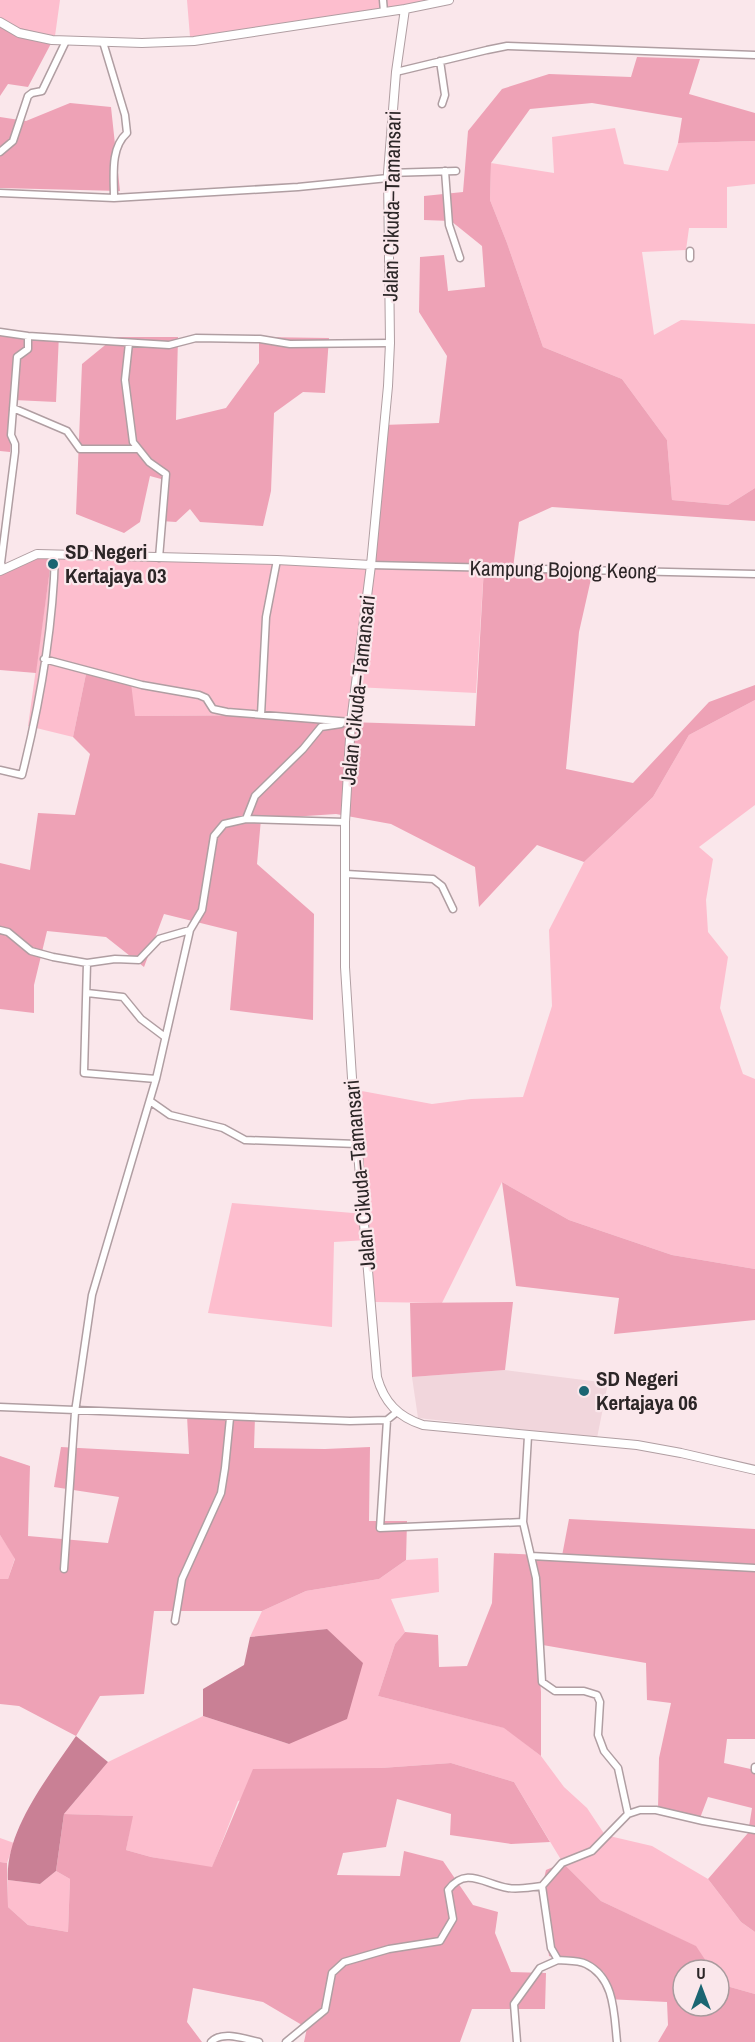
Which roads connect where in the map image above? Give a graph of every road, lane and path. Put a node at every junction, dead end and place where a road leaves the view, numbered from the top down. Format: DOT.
graph roads {
  1 [pos="383,0"];
  2 [pos="449,0"];
  3 [pos="405,9"];
  4 [pos="384,12"];
  5 [pos="0,22"];
  6 [pos="66,41"];
  7 [pos="103,42"];
  8 [pos="755,55"];
  9 [pos="440,62"];
  10 [pos="396,72"];
  11 [pos="442,104"];
  12 [pos="0,152"];
  13 [pos="444,171"];
  14 [pos="456,171"];
  15 [pos="388,176"];
  16 [pos="0,193"];
  17 [pos="114,198"];
  18 [pos="690,251"];
  19 [pos="460,258"];
  20 [pos="690,258"];
  21 [pos="0,332"];
  22 [pos="28,336"];
  23 [pos="129,343"];
  24 [pos="390,343"];
  25 [pos="13,408"];
  26 [pos="138,448"];
  27 [pos="0,506"];
  28 [pos="8,508"];
  29 [pos="56,555"];
  30 [pos="159,558"];
  31 [pos="278,560"];
  32 [pos="371,565"];
  33 [pos="2,570"];
  34 [pos="755,574"];
  35 [pos="44,659"];
  36 [pos="261,715"];
  37 [pos="351,722"];
  38 [pos="0,770"];
  39 [pos="246,819"];
  40 [pos="345,822"];
  41 [pos="346,874"];
  42 [pos="453,909"];
  43 [pos="0,930"];
  44 [pos="190,930"];
  45 [pos="87,963"];
  46 [pos="87,993"];
  47 [pos="165,1036"];
  48 [pos="156,1079"];
  49 [pos="150,1101"];
  50 [pos="357,1144"];
  51 [pos="0,1407"];
  52 [pos="75,1412"];
  53 [pos="397,1412"];
  54 [pos="230,1418"];
  55 [pos="387,1420"];
  56 [pos="528,1436"];
  57 [pos="755,1470"];
  58 [pos="523,1522"];
  59 [pos="531,1556"];
  60 [pos="755,1568"];
  61 [pos="64,1569"];
  62 [pos="175,1621"];
  63 [pos="628,1814"];
  64 [pos="755,1830"];
  65 [pos="542,1886"];
  66 [pos="558,1960"];
  67 [pos="293,2036"];
  68 [pos="211,2042"];
  69 [pos="259,2042"];
  70 [pos="286,2042"];
  71 [pos="298,2042"];
  72 [pos="517,2042"];
  73 [pos="617,2042"];
  1 -- 4 [label="street"];
  2 -- 3 [label="street"];
  3 -- 4 [label="street"];
  3 -- 10 [label="street, Jalan Cikuda–Tamansari"];
  4 -- 7 [label="street"];
  5 -- 6 [label="street"];
  6 -- 7 [label="street"];
  6 -- 12 [label="street"];
  7 -- 17 [label="street"];
  8 -- 9 [label="street"];
  9 -- 10 [label="street"];
  9 -- 11 [label="street"];
  10 -- 15 [label="street, Jalan Cikuda–Tamansari"];
  13 -- 14 [label="street"];
  13 -- 15 [label="street"];
  13 -- 19 [label="street"];
  15 -- 17 [label="street"];
  15 -- 24 [label="street, Jalan Cikuda–Tamansari"];
  16 -- 17 [label="street"];
  18 -- 20 [label="street"];
  21 -- 22 [label="street"];
  22 -- 23 [label="street"];
  22 -- 25 [label="street"];
  23 -- 24 [label="street"];
  23 -- 26 [label="street"];
  24 -- 32 [label="street, Jalan Cikuda–Tamansari"];
  25 -- 26 [label="street"];
  25 -- 28 [label="street"];
  26 -- 30 [label="street"];
  27 -- 28 [label="street"];
  28 -- 33 [label="street"];
  29 -- 30 [label="street"];
  29 -- 33 [label="street"];
  29 -- 35 [label="street"];
  30 -- 31 [label="street"];
  31 -- 32 [label="street"];
  31 -- 36 [label="street"];
  32 -- 34 [label="street, Kampung Bojong Keong"];
  32 -- 37 [label="street, Jalan Cikuda–Tamansari"];
  35 -- 36 [label="street"];
  35 -- 38 [label="street"];
  36 -- 37 [label="street"];
  37 -- 39 [label="street"];
  37 -- 40 [label="street, Jalan Cikuda–Tamansari"];
  39 -- 40 [label="street"];
  39 -- 44 [label="street"];
  40 -- 41 [label="street, Jalan Cikuda–Tamansari"];
  41 -- 42 [label="street"];
  41 -- 50 [label="street, Jalan Cikuda–Tamansari"];
  43 -- 45 [label="street"];
  44 -- 45 [label="street"];
  44 -- 47 [label="street"];
  45 -- 46 [label="street"];
  46 -- 47 [label="street"];
  46 -- 48 [label="street"];
  47 -- 48 [label="street"];
  48 -- 49 [label="street"];
  49 -- 50 [label="street"];
  49 -- 52 [label="street"];
  50 -- 53 [label="street, Jalan Cikuda–Tamansari"];
  51 -- 52 [label="street"];
  52 -- 54 [label="street"];
  52 -- 61 [label="street"];
  53 -- 55 [label="street"];
  53 -- 56 [label="street"];
  54 -- 55 [label="street"];
  54 -- 62 [label="street"];
  55 -- 58 [label="street"];
  56 -- 57 [label="street"];
  56 -- 58 [label="street"];
  58 -- 59 [label="street"];
  59 -- 60 [label="street"];
  59 -- 63 [label="street"];
  63 -- 64 [label="street"];
  63 -- 65 [label="street"];
  65 -- 66 [label="street"];
  65 -- 67 [label="street"];
  66 -- 72 [label="street"];
  66 -- 73 [label="street"];
  67 -- 70 [label="street"];
  67 -- 71 [label="street"];
  68 -- 69 [label="street"];
}
